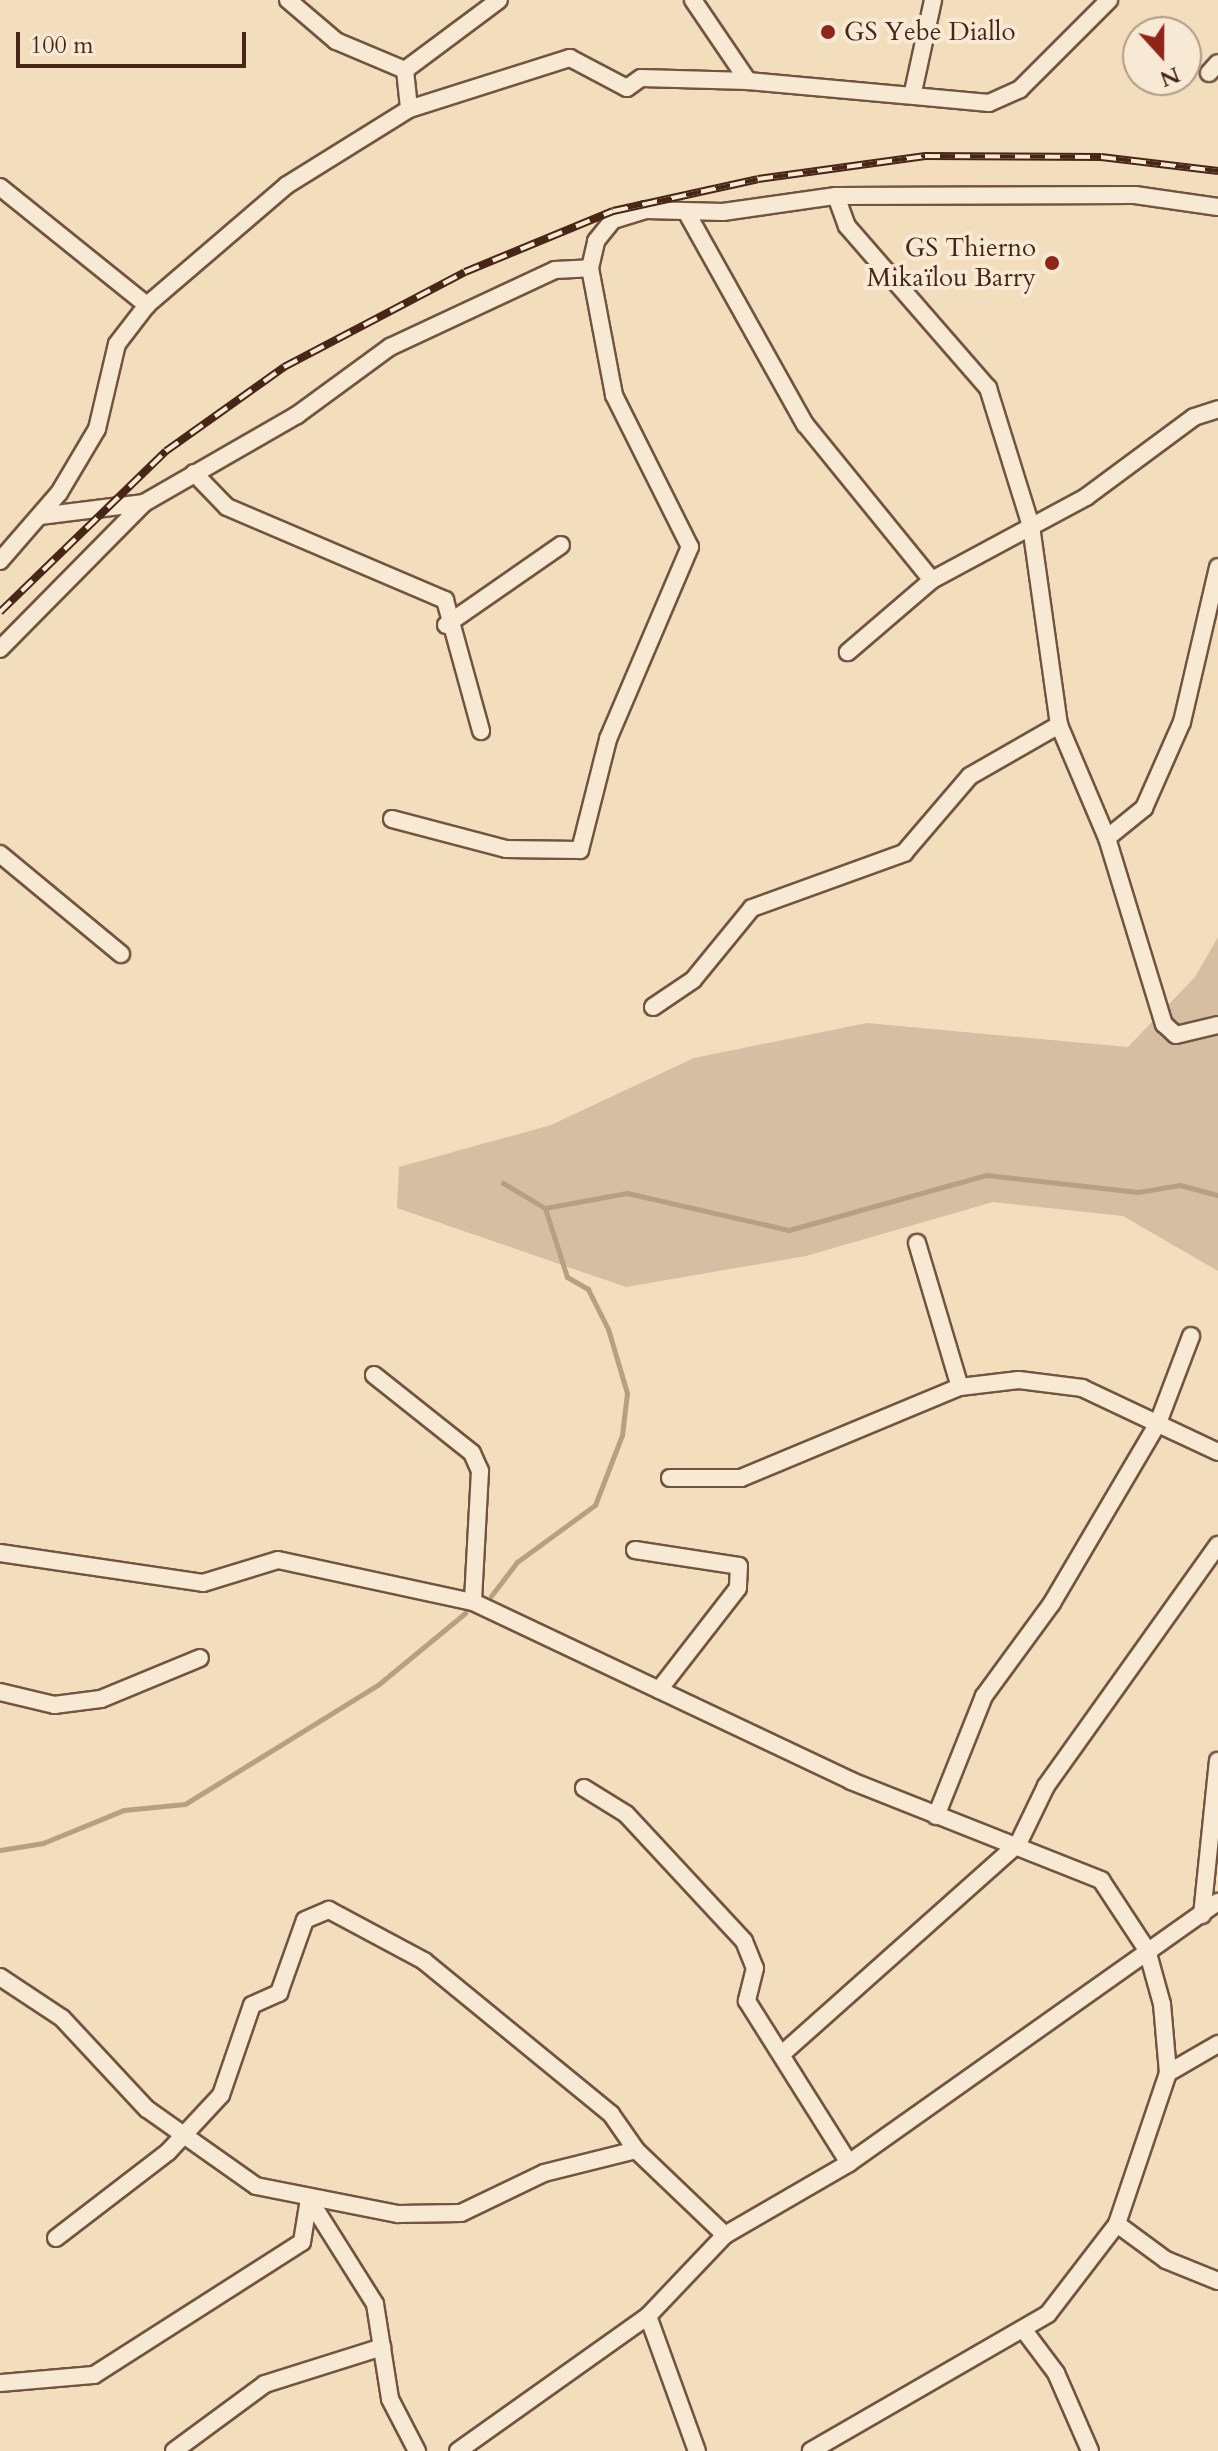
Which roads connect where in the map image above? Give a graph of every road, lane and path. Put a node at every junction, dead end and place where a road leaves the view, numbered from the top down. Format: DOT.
graph roads {
  1 [pos="288,0"];
  2 [pos="499,0"];
  3 [pos="693,0"];
  4 [pos="933,0"];
  5 [pos="1109,0"];
  6 [pos="405,70"];
  7 [pos="748,81"];
  8 [pos="913,92"];
  9 [pos="409,109"];
  10 [pos="0,187"];
  11 [pos="836,196"];
  12 [pos="17,202"];
  13 [pos="1218,207"];
  14 [pos="0,208"];
  15 [pos="688,215"];
  16 [pos="590,268"];
  17 [pos="147,305"];
  18 [pos="1218,409"];
  19 [pos="194,473"];
  20 [pos="144,503"];
  21 [pos="40,516"];
  22 [pos="1031,526"];
  23 [pos="561,545"];
  24 [pos="0,561"];
  25 [pos="1218,567"];
  26 [pos="932,580"];
  27 [pos="446,625"];
  28 [pos="0,649"];
  29 [pos="848,652"];
  30 [pos="1059,725"];
  31 [pos="481,731"];
  32 [pos="392,819"];
  33 [pos="1107,838"];
  34 [pos="0,854"];
  35 [pos="121,954"];
  36 [pos="653,1007"];
  37 [pos="1218,1025"];
  38 [pos="917,1243"];
  39 [pos="1191,1336"];
  40 [pos="374,1375"];
  41 [pos="960,1387"];
  42 [pos="1158,1423"];
  43 [pos="1218,1452"];
  44 [pos="670,1478"];
  45 [pos="1218,1545"];
  46 [pos="635,1550"];
  47 [pos="0,1553"];
  48 [pos="473,1602"];
  49 [pos="200,1658"];
  50 [pos="659,1690"];
  51 [pos="0,1692"];
  52 [pos="1218,1761"];
  53 [pos="584,1788"];
  54 [pos="936,1816"];
  55 [pos="1018,1844"];
  56 [pos="1218,1902"];
  57 [pos="1202,1915"];
  58 [pos="1147,1950"];
  59 [pos="0,1977"];
  60 [pos="1218,2044"];
  61 [pos="782,2054"];
  62 [pos="1168,2073"];
  63 [pos="180,2135"];
  64 [pos="636,2150"];
  65 [pos="849,2163"];
  66 [pos="309,2199"];
  67 [pos="1117,2224"];
  68 [pos="725,2235"];
  69 [pos="56,2238"];
  70 [pos="1218,2281"];
  71 [pos="648,2316"];
  72 [pos="1023,2329"];
  73 [pos="382,2347"];
  74 [pos="0,2383"];
  75 [pos="174,2451"];
  76 [pos="417,2451"];
  77 [pos="458,2451"];
  78 [pos="697,2451"];
  79 [pos="811,2451"];
  80 [pos="1090,2451"];
  1 -- 6 [label="street"];
  2 -- 6 [label="street"];
  3 -- 7 [label="street"];
  4 -- 8 [label="street"];
  5 -- 8 [label="street"];
  6 -- 9 [label="street"];
  7 -- 8 [label="street"];
  7 -- 9 [label="street"];
  9 -- 17 [label="street"];
  10 -- 12 [label="street"];
  11 -- 13 [label="street"];
  11 -- 15 [label="street"];
  11 -- 22 [label="street"];
  12 -- 14 [label="street"];
  12 -- 17 [label="street"];
  15 -- 16 [label="street"];
  15 -- 26 [label="street"];
  16 -- 19 [label="street"];
  16 -- 32 [label="street"];
  17 -- 21 [label="street"];
  18 -- 22 [label="street"];
  19 -- 20 [label="street"];
  19 -- 27 [label="street"];
  20 -- 21 [label="street"];
  20 -- 28 [label="street"];
  21 -- 24 [label="street"];
  22 -- 26 [label="street"];
  22 -- 30 [label="street"];
  23 -- 27 [label="street"];
  25 -- 33 [label="street"];
  26 -- 29 [label="street"];
  27 -- 31 [label="street"];
  30 -- 33 [label="street"];
  30 -- 36 [label="street"];
  33 -- 37 [label="street"];
  34 -- 35 [label="street"];
  38 -- 41 [label="street"];
  39 -- 42 [label="street"];
  40 -- 48 [label="street"];
  41 -- 42 [label="street"];
  41 -- 44 [label="street"];
  42 -- 43 [label="street"];
  42 -- 54 [label="street"];
  45 -- 55 [label="street"];
  46 -- 50 [label="street"];
  47 -- 48 [label="street"];
  48 -- 50 [label="street"];
  49 -- 51 [label="street"];
  50 -- 54 [label="street"];
  52 -- 57 [label="street"];
  53 -- 61 [label="street"];
  54 -- 55 [label="street"];
  55 -- 58 [label="street"];
  55 -- 61 [label="street"];
  56 -- 57 [label="street"];
  57 -- 58 [label="street"];
  58 -- 62 [label="street"];
  58 -- 65 [label="street"];
  59 -- 63 [label="street"];
  60 -- 62 [label="street"];
  61 -- 65 [label="street"];
  62 -- 67 [label="street"];
  63 -- 64 [label="street"];
  63 -- 66 [label="street"];
  63 -- 69 [label="street"];
  64 -- 66 [label="street"];
  64 -- 68 [label="street"];
  65 -- 68 [label="street"];
  66 -- 73 [label="street"];
  66 -- 74 [label="street"];
  67 -- 70 [label="street"];
  67 -- 72 [label="street"];
  68 -- 71 [label="street"];
  71 -- 77 [label="street"];
  71 -- 78 [label="street"];
  72 -- 79 [label="street"];
  72 -- 80 [label="street"];
  73 -- 75 [label="street"];
  73 -- 76 [label="street"];
}
